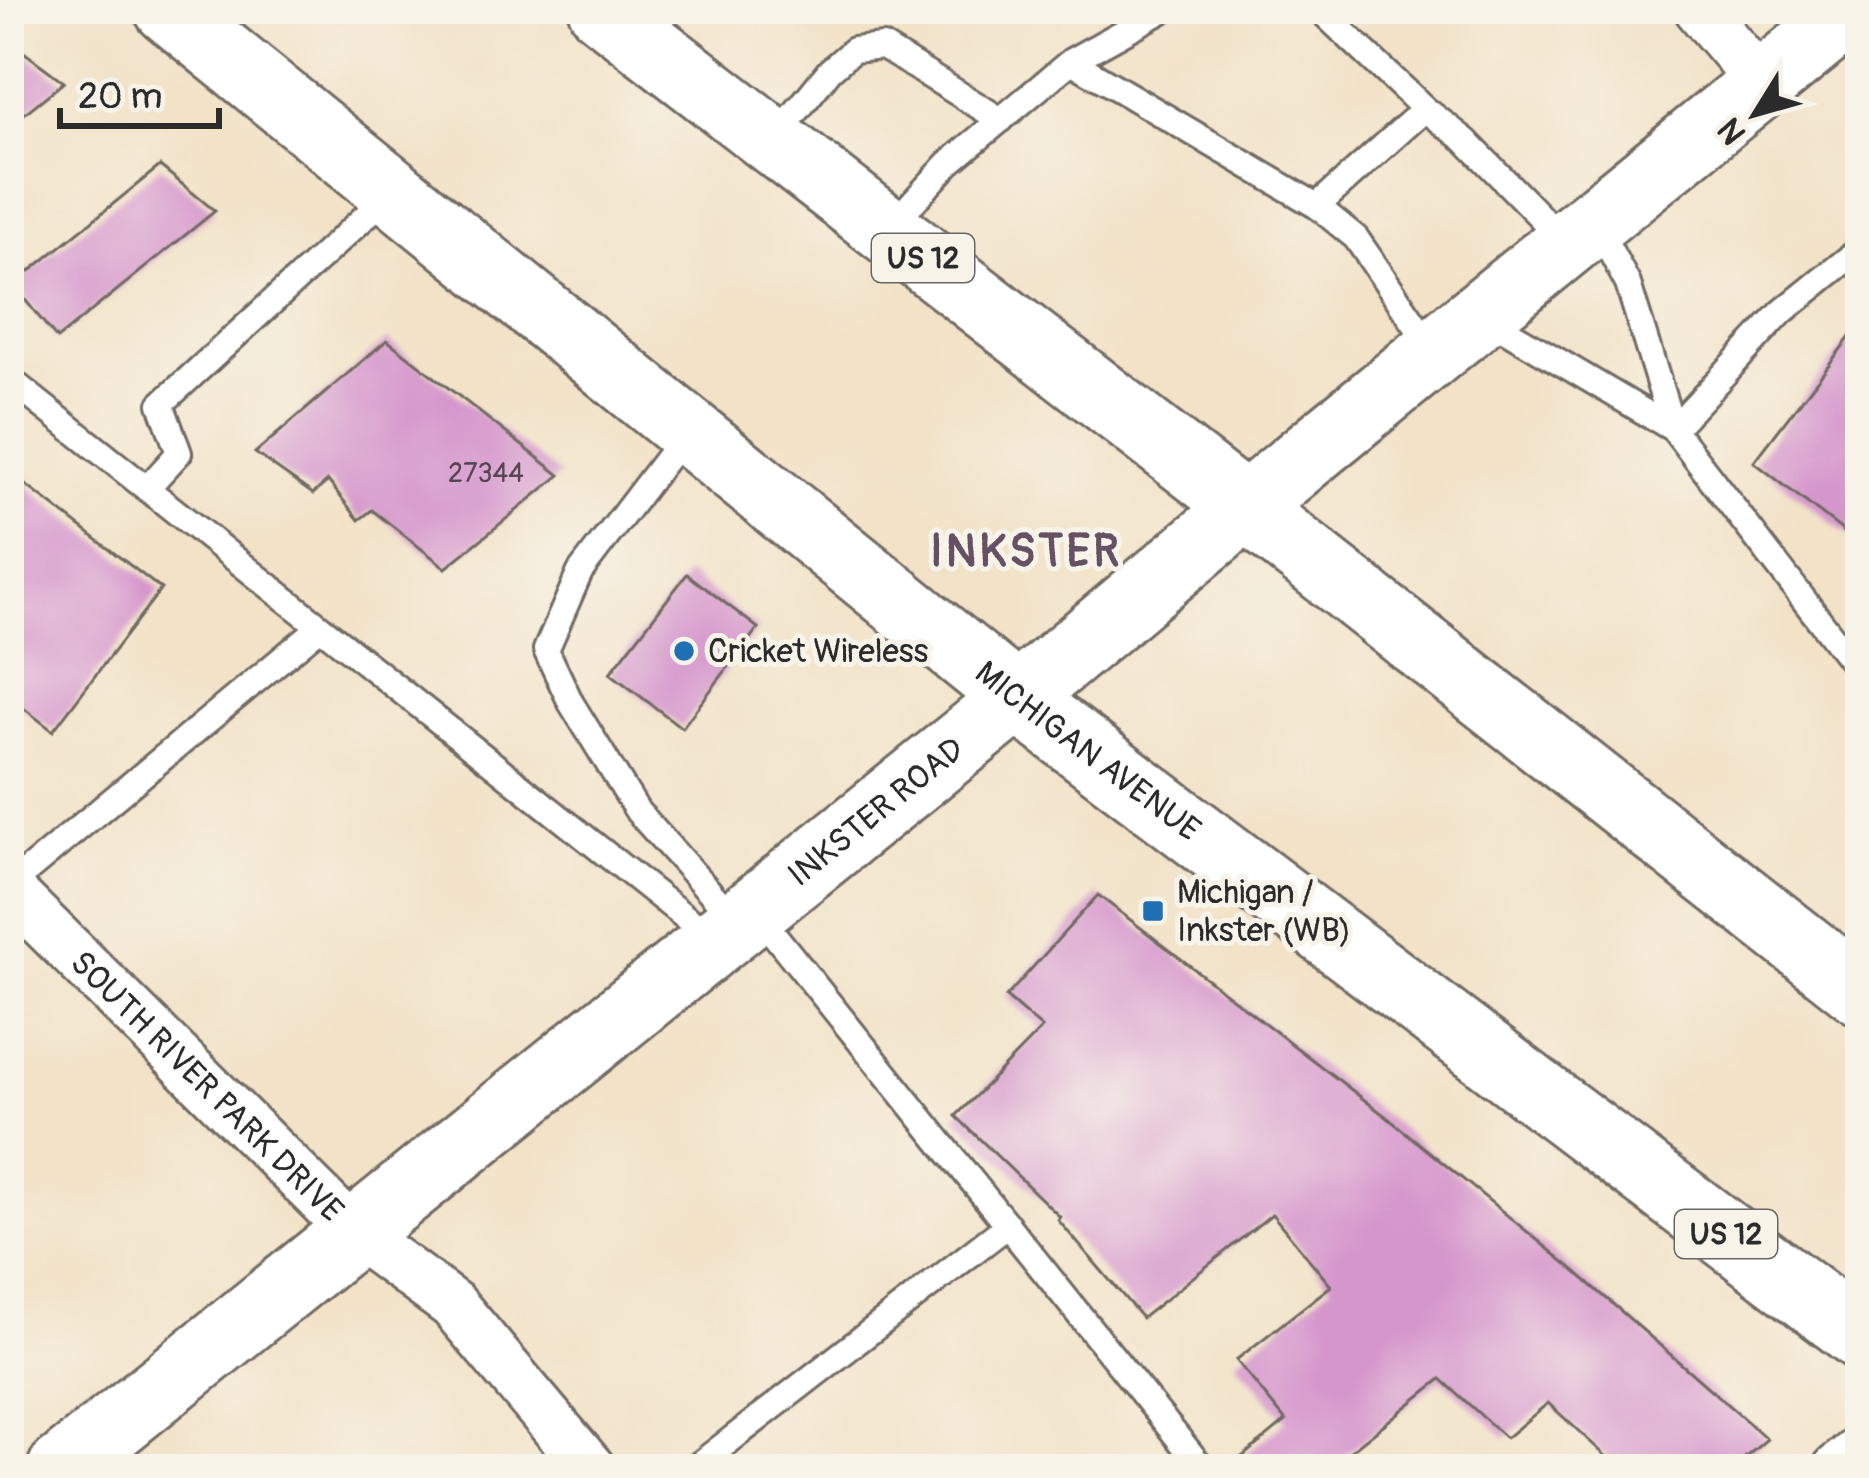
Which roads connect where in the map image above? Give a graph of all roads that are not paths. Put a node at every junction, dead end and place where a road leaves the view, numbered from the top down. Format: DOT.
graph roads {
  1 [pos="168,9"];
  2 [pos="602,9"];
  3 [pos="1165,9"];
  4 [pos="1319,9"];
  5 [pos="1699,9"];
  6 [pos="1854,9"];
  7 [pos="1071,61"];
  8 [pos="1762,83"];
  9 [pos="1425,109"];
  10 [pos="1000,120"];
  11 [pos="772,141"];
  12 [pos="392,193"];
  13 [pos="1317,206"];
  14 [pos="887,230"];
  15 [pos="1580,232"];
  16 [pos="1860,249"];
  17 [pos="1457,333"];
  18 [pos="9,379"];
  19 [pos="1673,429"];
  20 [pos="686,432"];
  21 [pos="147,488"];
  22 [pos="1245,507"];
  23 [pos="320,627"];
  24 [pos="1860,673"];
  25 [pos="1017,698"];
  26 [pos="9,888"];
  27 [pos="736,925"];
  28 [pos="1860,992"];
  29 [pos="1008,1226"];
  30 [pos="355,1233"];
  31 [pos="1860,1336"];
  32 [pos="1860,1450"];
  33 [pos="61,1469"];
  34 [pos="591,1469"];
  35 [pos="693,1469"];
  36 [pos="1203,1469"];
  37 [pos="1837,1469"];
  1 -- 12 [label="main road, MICHIGAN AVENUE / US 12"];
  2 -- 11 [label="main road, US 12"];
  3 -- 7 [label="lane"];
  4 -- 9 [label="lane"];
  5 -- 8 [label="street"];
  6 -- 8 [label="main road, INKSTER ROAD"];
  7 -- 10 [label="lane"];
  7 -- 13 [label="lane"];
  8 -- 15 [label="main road, INKSTER ROAD"];
  9 -- 13 [label="lane"];
  9 -- 15 [label="lane"];
  10 -- 11 [label="lane"];
  10 -- 14 [label="lane"];
  11 -- 14 [label="main road, US 12"];
  12 -- 20 [label="main road, MICHIGAN AVENUE / US 12"];
  12 -- 21 [label="lane"];
  13 -- 17 [label="lane"];
  14 -- 22 [label="main road, US 12"];
  15 -- 17 [label="main road, INKSTER ROAD"];
  15 -- 19 [label="lane"];
  16 -- 19 [label="lane"];
  17 -- 19 [label="lane"];
  17 -- 22 [label="main road, INKSTER ROAD"];
  18 -- 21 [label="lane"];
  19 -- 24 [label="lane"];
  20 -- 25 [label="main road, MICHIGAN AVENUE / US 12"];
  20 -- 27 [label="lane"];
  21 -- 23 [label="lane"];
  22 -- 25 [label="main road, INKSTER ROAD"];
  22 -- 28 [label="main road, US 12"];
  23 -- 26 [label="lane"];
  23 -- 27 [label="lane"];
  25 -- 27 [label="main road, INKSTER ROAD"];
  25 -- 31 [label="main road, MICHIGAN AVENUE / US 12"];
  26 -- 30 [label="street, SOUTH RIVER PARK DRIVE"];
  27 -- 29 [label="lane"];
  27 -- 30 [label="main road, INKSTER ROAD"];
  29 -- 35 [label="lane"];
  29 -- 36 [label="lane"];
  30 -- 33 [label="main road, INKSTER ROAD"];
  30 -- 34 [label="street, SOUTH RIVER PARK DRIVE"];
  32 -- 37 [label="street"];
}
